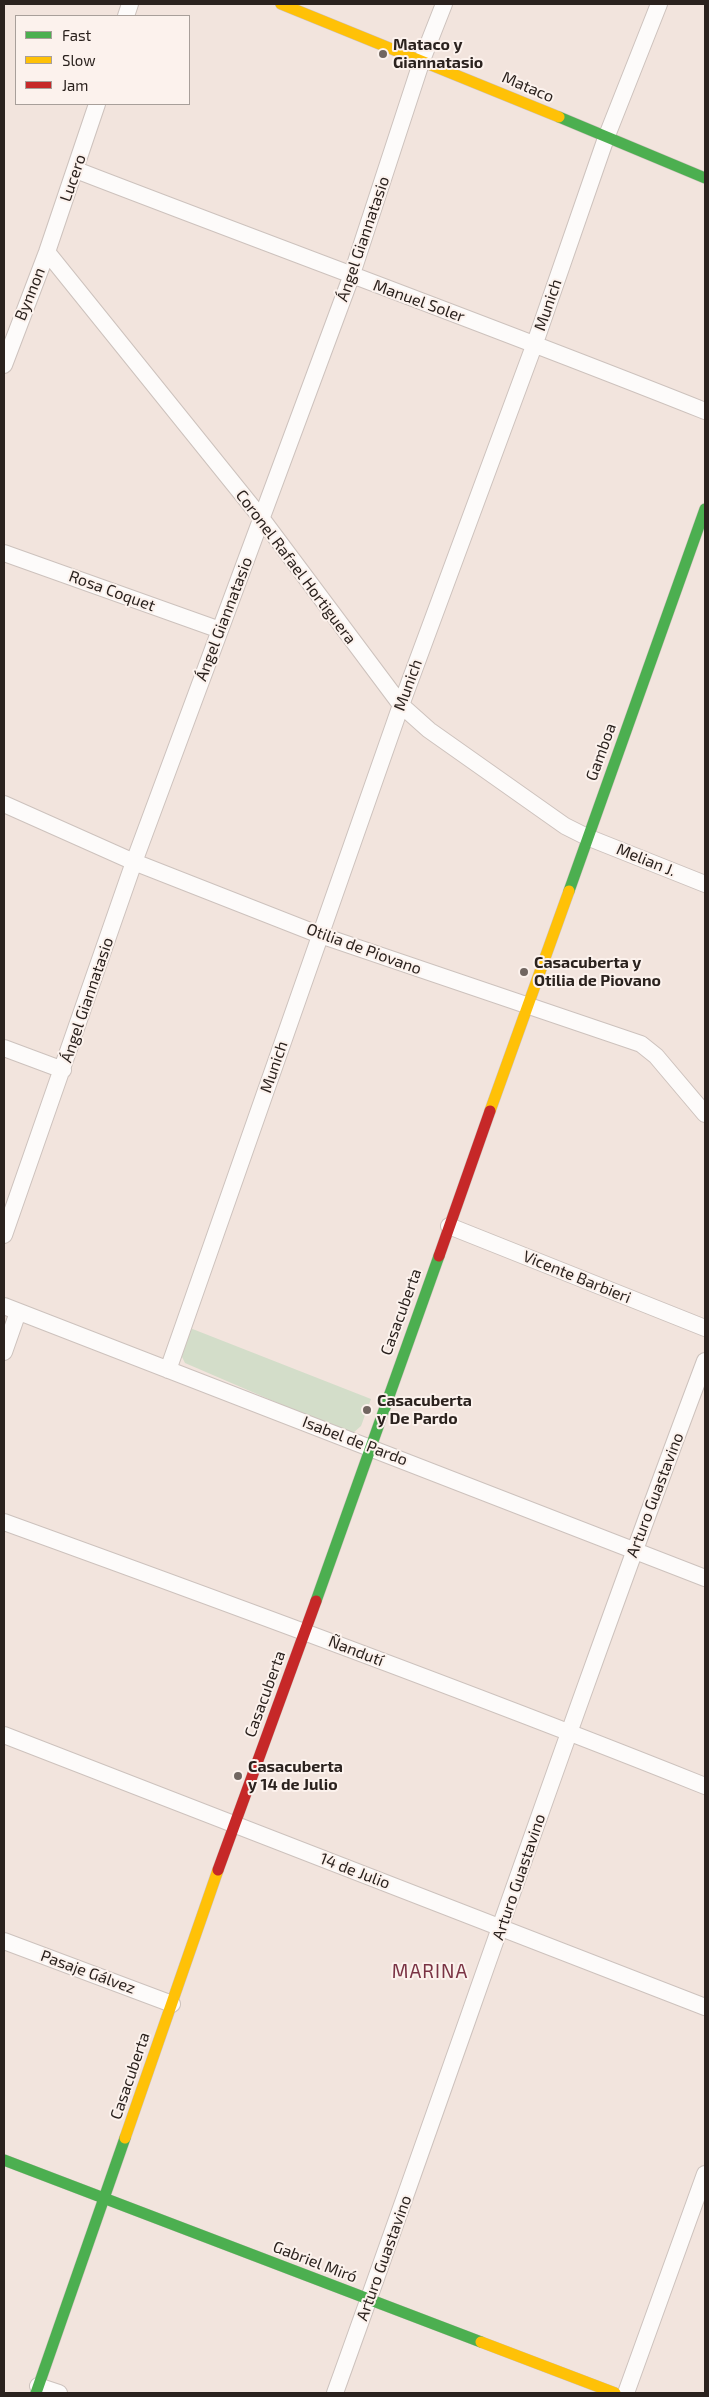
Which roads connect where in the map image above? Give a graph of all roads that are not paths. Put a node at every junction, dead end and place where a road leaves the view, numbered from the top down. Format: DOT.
graph roads {
  1 [pos="281,4"];
  2 [pos="444,4"];
  3 [pos="659,4"];
  4 [pos="422,60"];
  5 [pos="97,105"];
  6 [pos="606,138"];
  7 [pos="76,170"];
  8 [pos="705,178"];
  9 [pos="47,252"];
  10 [pos="351,277"];
  11 [pos="9,332"];
  12 [pos="534,343"];
  13 [pos="4,364"];
  14 [pos="705,411"];
  15 [pos="705,509"];
  16 [pos="262,520"];
  17 [pos="4,553"];
  18 [pos="220,630"];
  19 [pos="401,705"];
  20 [pos="4,804"];
  21 [pos="587,837"];
  22 [pos="134,862"];
  23 [pos="705,884"];
  24 [pos="320,934"];
  25 [pos="527,1006"];
  26 [pos="4,1048"];
  27 [pos="63,1070"];
  28 [pos="705,1114"];
  29 [pos="449,1226"];
  30 [pos="4,1235"];
  31 [pos="11,1309"];
  32 [pos="705,1328"];
  33 [pos="4,1352"];
  34 [pos="705,1361"];
  35 [pos="168,1370"];
  36 [pos="370,1447"];
  37 [pos="4,1522"];
  38 [pos="634,1550"];
  39 [pos="705,1578"];
  40 [pos="305,1631"];
  41 [pos="569,1731"];
  42 [pos="4,1735"];
  43 [pos="705,1786"];
  44 [pos="234,1824"];
  45 [pos="502,1928"];
  46 [pos="4,1941"];
  47 [pos="172,2004"];
  48 [pos="705,2007"];
  49 [pos="4,2160"];
  50 [pos="705,2174"];
  51 [pos="104,2199"];
  52 [pos="369,2300"];
  53 [pos="37,2390"];
  54 [pos="59,2393"];
  55 [pos="335,2393"];
  56 [pos="614,2393"];
  57 [pos="626,2393"];
  1 -- 4 [label="street, Mataco"];
  2 -- 4 [label="street, Ángel Giannatasio"];
  3 -- 6 [label="street, Munich"];
  4 -- 6 [label="street, Mataco"];
  4 -- 10 [label="street, Ángel Giannatasio"];
  5 -- 7 [label="street, Lucero"];
  6 -- 8 [label="street, Mataco"];
  6 -- 12 [label="street, Munich"];
  7 -- 9 [label="street, Lucero"];
  7 -- 10 [label="street, Manuel Soler"];
  9 -- 11 [label="street, Bynnon"];
  9 -- 16 [label="street, Coronel Rafael Hortiguera"];
  10 -- 12 [label="street, Manuel Soler"];
  10 -- 16 [label="street, Ángel Giannatasio"];
  11 -- 13 [label="street, Bynnon"];
  12 -- 14 [label="street, Manuel Soler"];
  12 -- 19 [label="street, Munich"];
  15 -- 21 [label="street, Gamboa"];
  16 -- 18 [label="street, Ángel Giannatasio"];
  16 -- 19 [label="street, Coronel Rafael Hortiguera"];
  17 -- 18 [label="street, Rosa Coquet"];
  18 -- 22 [label="street, Ángel Giannatasio"];
  19 -- 21 [label="street, Coronel Rafael Hortiguera"];
  19 -- 24 [label="street, Munich"];
  20 -- 22 [label="street, Otilia de Piovano"];
  21 -- 23 [label="street, Melian J."];
  21 -- 25 [label="street, Gamboa"];
  22 -- 24 [label="street, Otilia de Piovano"];
  22 -- 27 [label="street, Ángel Giannatasio"];
  24 -- 25 [label="street, Otilia de Piovano"];
  24 -- 35 [label="street, Munich"];
  25 -- 28 [label="street, Otilia de Piovano"];
  25 -- 29 [label="street, Casacuberta"];
  26 -- 27 [label="street"];
  27 -- 30 [label="street, Ángel Giannatasio"];
  29 -- 32 [label="street, Vicente Barbieri"];
  29 -- 36 [label="street, Casacuberta"];
  31 -- 33 [label="street"];
  31 -- 35 [label="street, Isabel de Pardo"];
  34 -- 38 [label="street, Arturo Guastavino"];
  35 -- 36 [label="street, Isabel de Pardo"];
  36 -- 38 [label="street, Isabel de Pardo"];
  36 -- 40 [label="street, Casacuberta"];
  37 -- 40 [label="street, Ñandutí"];
  38 -- 39 [label="street, Isabel de Pardo"];
  38 -- 41 [label="street, Arturo Guastavino"];
  40 -- 41 [label="street, Ñandutí"];
  40 -- 44 [label="street, Casacuberta"];
  41 -- 43 [label="street, Ñandutí"];
  41 -- 45 [label="street, Arturo Guastavino"];
  42 -- 44 [label="street, 14 de Julio"];
  44 -- 45 [label="street, 14 de Julio"];
  44 -- 47 [label="street, Casacuberta"];
  45 -- 48 [label="street, 14 de Julio"];
  45 -- 52 [label="street, Arturo Guastavino"];
  46 -- 47 [label="street, Pasaje Gálvez"];
  47 -- 51 [label="street, Casacuberta"];
  49 -- 51 [label="street, Gabriel Miró"];
  50 -- 57 [label="street"];
  51 -- 52 [label="street, Gabriel Miró"];
  51 -- 53 [label="street, Casacuberta"];
  52 -- 55 [label="street, Arturo Guastavino"];
  52 -- 56 [label="street, Gabriel Miró"];
  53 -- 54 [label="street"];
}
